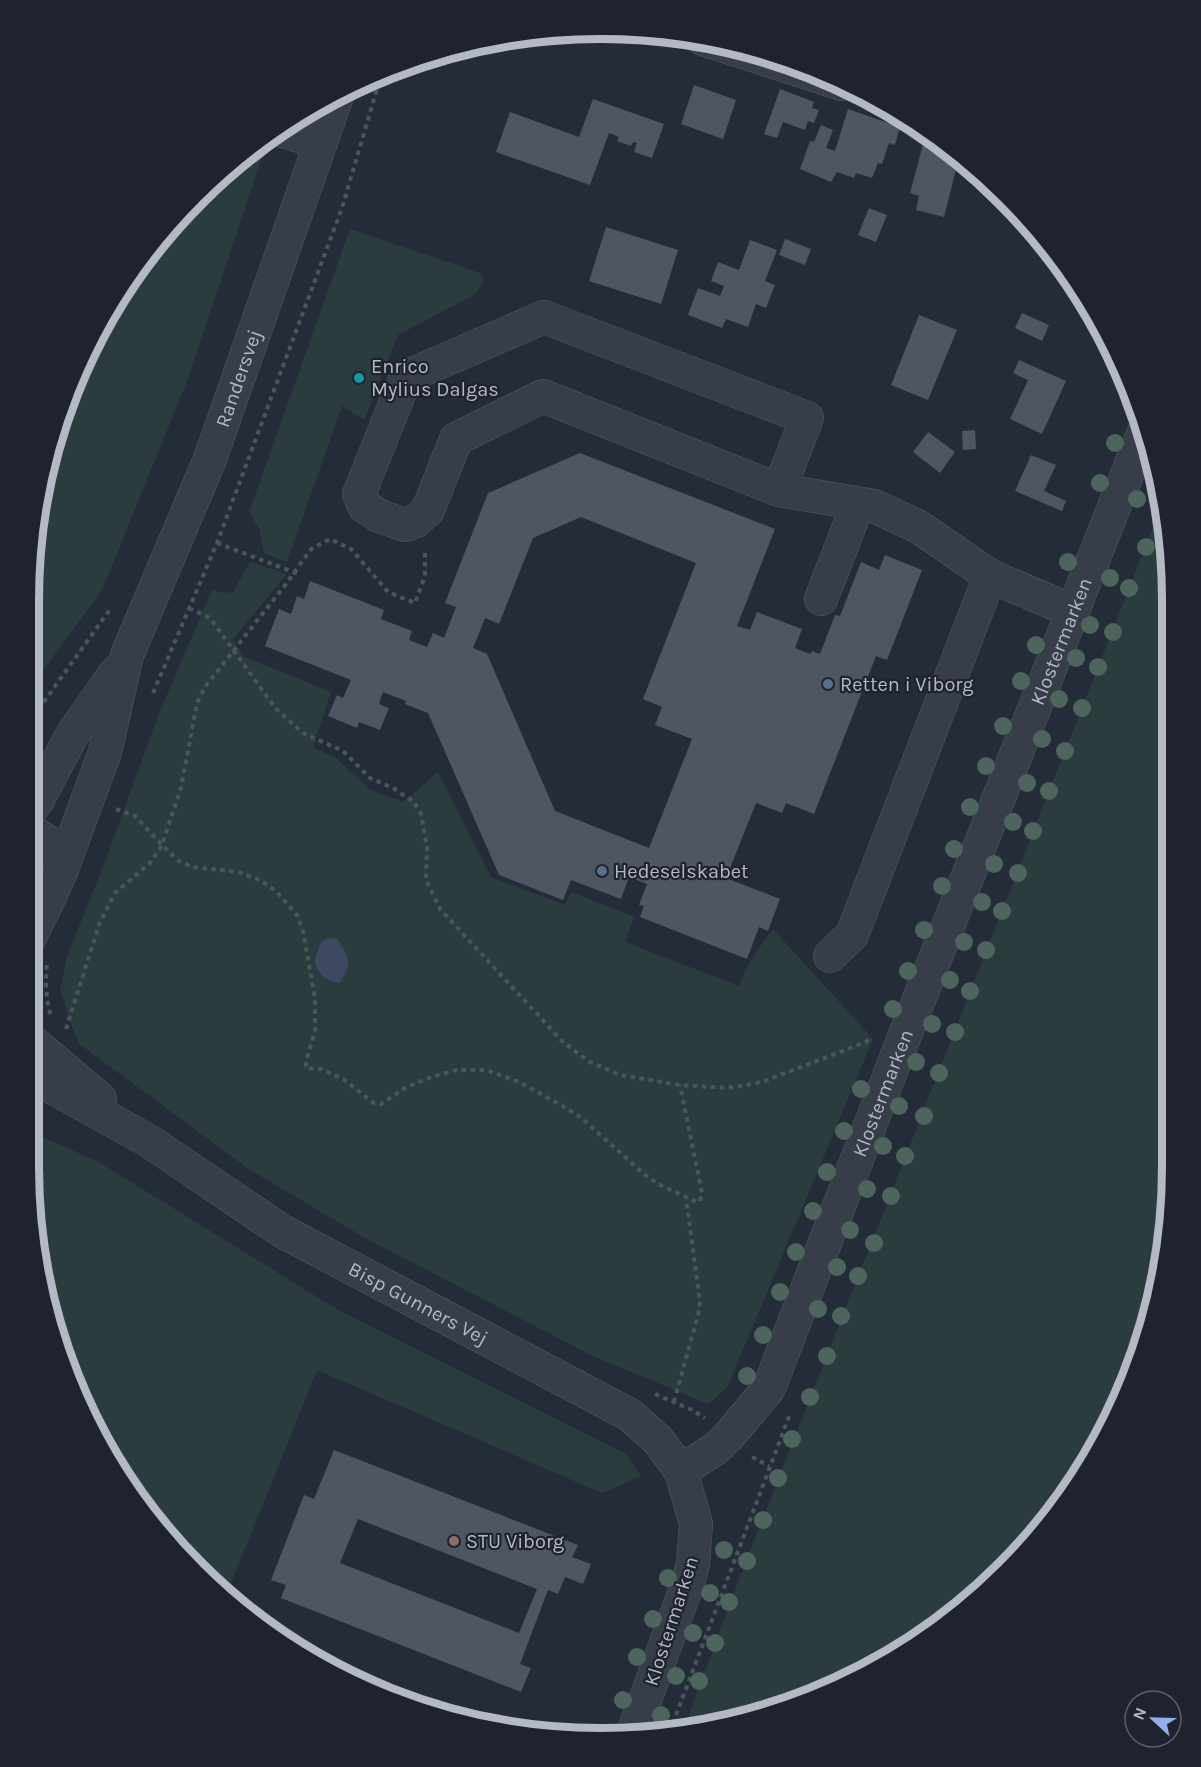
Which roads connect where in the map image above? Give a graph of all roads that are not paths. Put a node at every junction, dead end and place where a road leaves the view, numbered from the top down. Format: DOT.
graph roads {
  1 [pos="333,107"];
  2 [pos="291,133"];
  3 [pos="321,142"];
  4 [pos="1139,443"];
  5 [pos="778,490"];
  6 [pos="858,504"];
  7 [pos="990,576"];
  8 [pos="821,598"];
  9 [pos="1072,611"];
  10 [pos="127,655"];
  11 [pos="39,797"];
  12 [pos="39,834"];
  13 [pos="62,869"];
  14 [pos="39,919"];
  15 [pos="830,956"];
  16 [pos="39,1047"];
  17 [pos="39,1080"];
  18 [pos="149,1141"];
  19 [pos="681,1471"];
  20 [pos="635,1727"];
  1 -- 3 [label="street, Randersvej"];
  2 -- 3 [label="street"];
  3 -- 10 [label="street, Randersvej"];
  4 -- 9 [label="street, Klostermarken"];
  5 -- 5 [label="street"];
  5 -- 6 [label="street"];
  6 -- 7 [label="street"];
  6 -- 8 [label="street"];
  7 -- 9 [label="street"];
  7 -- 15 [label="street"];
  9 -- 19 [label="street, Klostermarken"];
  10 -- 11 [label="street, Randersvej"];
  10 -- 13 [label="street, Randersvej"];
  12 -- 13 [label="street"];
  13 -- 14 [label="street, Randersvej"];
  16 -- 18 [label="street, Bisp Gunners Vej"];
  17 -- 18 [label="street, Bisp Gunners Vej"];
  18 -- 19 [label="street, Bisp Gunners Vej"];
  19 -- 20 [label="street, Klostermarken"];
}
